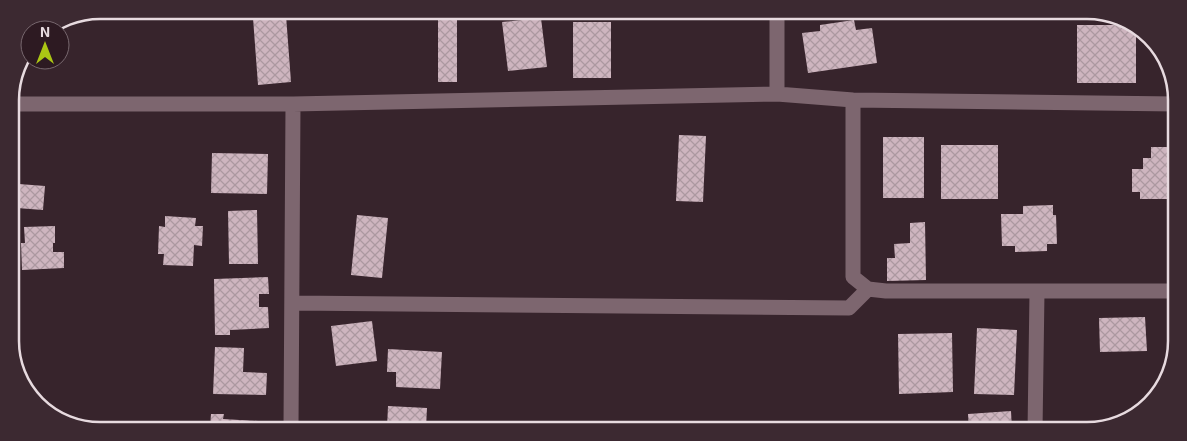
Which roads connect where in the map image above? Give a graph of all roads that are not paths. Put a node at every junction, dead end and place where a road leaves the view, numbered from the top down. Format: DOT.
graph roads {
  1 [pos="777,19"];
  2 [pos="777,94"];
  3 [pos="854,100"];
  4 [pos="19,104"];
  5 [pos="293,104"];
  6 [pos="1168,104"];
  7 [pos="868,289"];
  8 [pos="1168,291"];
  9 [pos="1037,292"];
  10 [pos="292,303"];
  11 [pos="291,422"];
  12 [pos="1035,422"];
  1 -- 2 [label="street"];
  2 -- 3 [label="street"];
  2 -- 5 [label="street"];
  3 -- 6 [label="street"];
  3 -- 7 [label="street"];
  4 -- 5 [label="street"];
  5 -- 10 [label="street"];
  7 -- 9 [label="street"];
  7 -- 10 [label="street"];
  8 -- 9 [label="street"];
  9 -- 12 [label="street"];
  10 -- 11 [label="street"];
}
